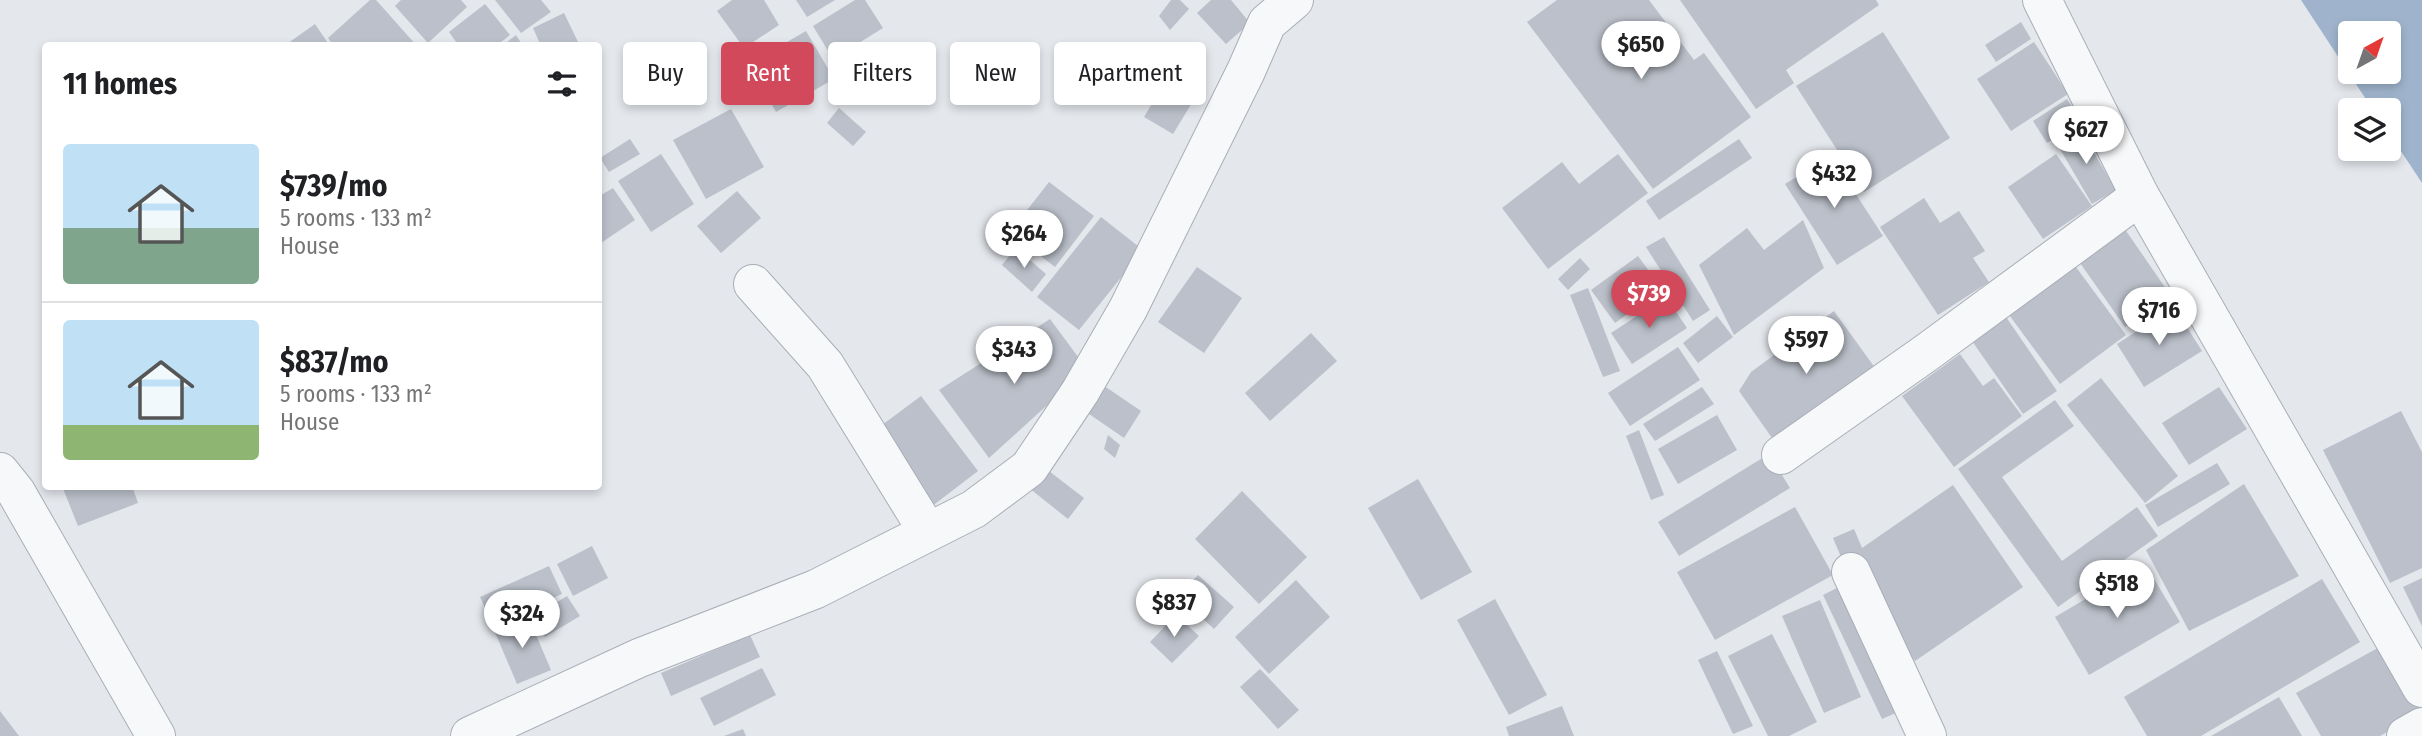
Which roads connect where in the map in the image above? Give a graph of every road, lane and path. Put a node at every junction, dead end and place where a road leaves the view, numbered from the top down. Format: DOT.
graph roads {
  1 [pos="1294,0"];
  2 [pos="2042,0"];
  3 [pos="2140,196"];
  4 [pos="753,284"];
  5 [pos="1781,455"];
  6 [pos="0,472"];
  7 [pos="928,532"];
  8 [pos="1851,572"];
  9 [pos="2422,688"];
  10 [pos="2422,727"];
  11 [pos="156,736"];
  12 [pos="470,736"];
  13 [pos="1927,736"];
  14 [pos="2406,736"];
  1 -- 7 [label="street"];
  2 -- 3 [label="street"];
  3 -- 5 [label="street"];
  3 -- 9 [label="street"];
  4 -- 7 [label="street"];
  6 -- 11 [label="street"];
  7 -- 12 [label="street"];
  8 -- 13 [label="street"];
  10 -- 14 [label="street"];
}
